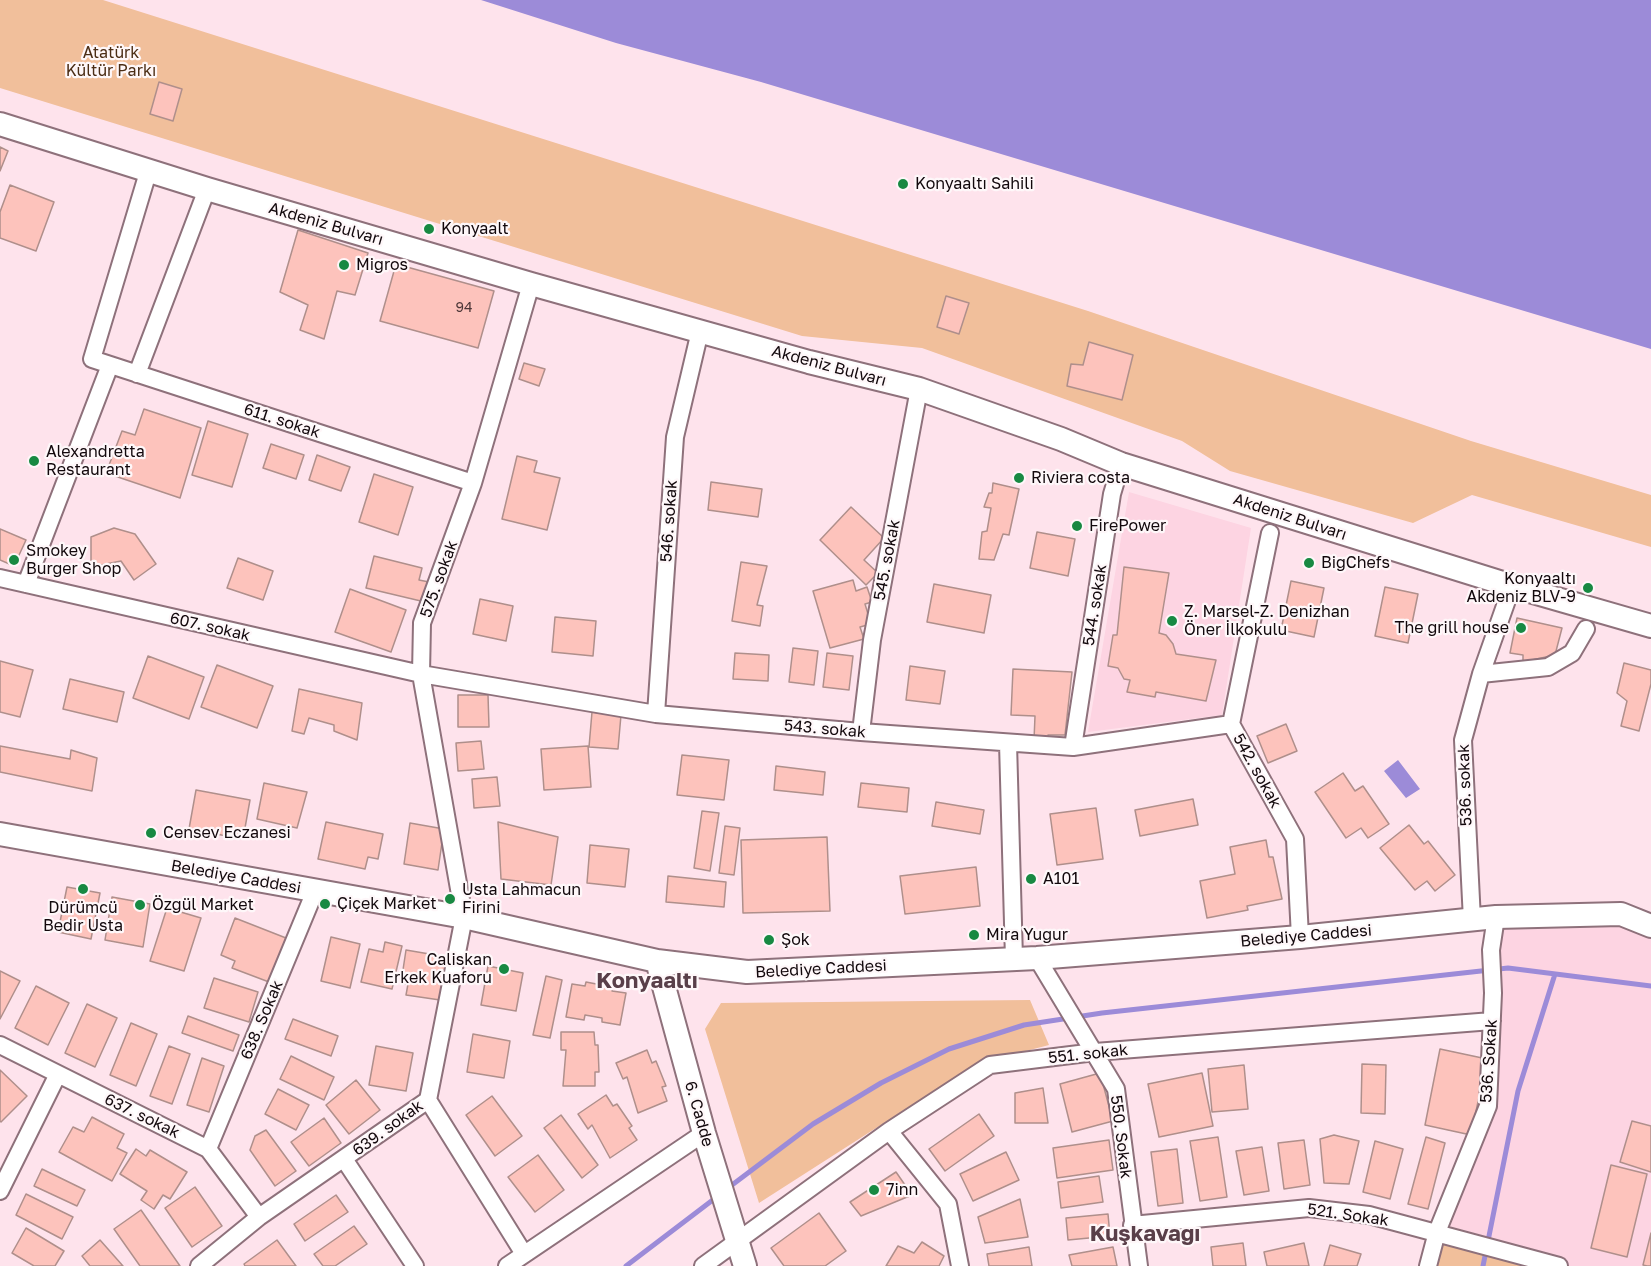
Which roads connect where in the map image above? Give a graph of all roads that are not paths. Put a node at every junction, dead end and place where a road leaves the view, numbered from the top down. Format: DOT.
graph roads {
  1 [pos="0,124"];
  2 [pos="149,169"];
  3 [pos="207,189"];
  4 [pos="531,284"];
  5 [pos="700,331"];
  6 [pos="110,365"];
  7 [pos="137,374"];
  8 [pos="919,389"];
  9 [pos="1120,464"];
  10 [pos="473,483"];
  11 [pos="1270,533"];
  12 [pos="0,578"];
  13 [pos="26,584"];
  14 [pos="1512,586"];
  15 [pos="1651,626"];
  16 [pos="1586,629"];
  17 [pos="421,674"];
  18 [pos="1481,674"];
  19 [pos="656,714"];
  20 [pos="1232,724"];
  21 [pos="861,732"];
  22 [pos="1008,743"];
  23 [pos="1073,747"];
  24 [pos="0,834"];
  25 [pos="315,891"];
  26 [pos="464,917"];
  27 [pos="1496,917"];
  28 [pos="1472,920"];
  29 [pos="1651,926"];
  30 [pos="1300,937"];
  31 [pos="1026,958"];
  32 [pos="657,961"];
  33 [pos="1492,1021"];
  34 [pos="0,1045"];
  35 [pos="1095,1052"];
  36 [pos="58,1074"];
  37 [pos="428,1100"];
  38 [pos="889,1131"];
  39 [pos="704,1132"];
  40 [pos="208,1149"];
  41 [pos="344,1160"];
  42 [pos="0,1191"];
  43 [pos="259,1217"];
  44 [pos="1132,1225"];
  45 [pos="1437,1232"];
  46 [pos="737,1239"];
  47 [pos="524,1254"];
  48 [pos="199,1266"];
  49 [pos="415,1266"];
  50 [pos="507,1266"];
  51 [pos="703,1266"];
  52 [pos="745,1266"];
  53 [pos="960,1266"];
  54 [pos="1139,1266"];
  55 [pos="1428,1266"];
  56 [pos="1559,1266"];
  1 -- 2 [label="main road, Akdeniz Bulvarı"];
  2 -- 3 [label="main road, Akdeniz Bulvarı"];
  2 -- 6 [label="street, 611. sokak"];
  3 -- 4 [label="main road, Akdeniz Bulvarı"];
  3 -- 7 [label="street"];
  4 -- 5 [label="main road, Akdeniz Bulvarı"];
  4 -- 10 [label="street, 575. sokak"];
  5 -- 8 [label="main road, Akdeniz Bulvarı"];
  5 -- 19 [label="street, 546. sokak"];
  6 -- 7 [label="street, 611. sokak"];
  6 -- 13 [label="street"];
  7 -- 10 [label="street, 611. sokak"];
  8 -- 9 [label="main road, Akdeniz Bulvarı"];
  8 -- 21 [label="street, 545. sokak"];
  9 -- 14 [label="main road, Akdeniz Bulvarı"];
  9 -- 23 [label="street, 544. sokak"];
  10 -- 17 [label="street, 575. sokak"];
  11 -- 20 [label="street, 542. sokak"];
  12 -- 13 [label="street, 607. sokak"];
  13 -- 17 [label="street, 607. sokak"];
  14 -- 15 [label="main road, Akdeniz Bulvarı"];
  14 -- 18 [label="street, 536. sokak"];
  16 -- 18 [label="street"];
  17 -- 19 [label="street, 543. sokak"];
  17 -- 26 [label="street, 575. sokak"];
  18 -- 28 [label="street, 536. sokak"];
  19 -- 21 [label="street, 543. sokak"];
  20 -- 23 [label="street, 543. sokak"];
  20 -- 30 [label="street, 542. sokak"];
  21 -- 22 [label="street, 543. sokak"];
  22 -- 23 [label="street, 543. sokak"];
  22 -- 31 [label="street"];
  24 -- 25 [label="main road, Belediye Caddesi"];
  25 -- 26 [label="main road, Belediye Caddesi"];
  25 -- 40 [label="street, 638. Sokak"];
  26 -- 32 [label="main road, Belediye Caddesi"];
  26 -- 37 [label="street, 639. sokak"];
  27 -- 28 [label="main road, Belediye Caddesi"];
  27 -- 29 [label="main road, Belediye Caddesi"];
  27 -- 33 [label="street, 536. Sokak"];
  28 -- 30 [label="main road, Belediye Caddesi"];
  30 -- 31 [label="main road, Belediye Caddesi"];
  31 -- 32 [label="main road, Belediye Caddesi"];
  31 -- 35 [label="street, 550. Sokak"];
  32 -- 39 [label="main road, 6. Cadde"];
  33 -- 35 [label="street, 551. sokak"];
  33 -- 45 [label="street, 536. Sokak"];
  34 -- 36 [label="street, 637. sokak"];
  35 -- 38 [label="street, 551. sokak"];
  35 -- 44 [label="street, 550. Sokak"];
  36 -- 40 [label="street, 637. sokak"];
  36 -- 42 [label="street"];
  37 -- 41 [label="street, 639. sokak"];
  37 -- 47 [label="street"];
  38 -- 46 [label="street, 551. sokak"];
  38 -- 53 [label="street"];
  39 -- 46 [label="main road, 6. Cadde"];
  39 -- 47 [label="street"];
  40 -- 43 [label="street, 637. sokak"];
  41 -- 43 [label="street, 639. sokak"];
  41 -- 49 [label="street"];
  43 -- 48 [label="street, 639. sokak"];
  44 -- 45 [label="street, 521. Sokak"];
  44 -- 54 [label="street, 550. Sokak"];
  45 -- 55 [label="street, 536. Sokak"];
  45 -- 56 [label="street, 521. Sokak"];
  46 -- 51 [label="street, 551. sokak"];
  46 -- 52 [label="main road, 6. Cadde"];
  47 -- 50 [label="street"];
}
